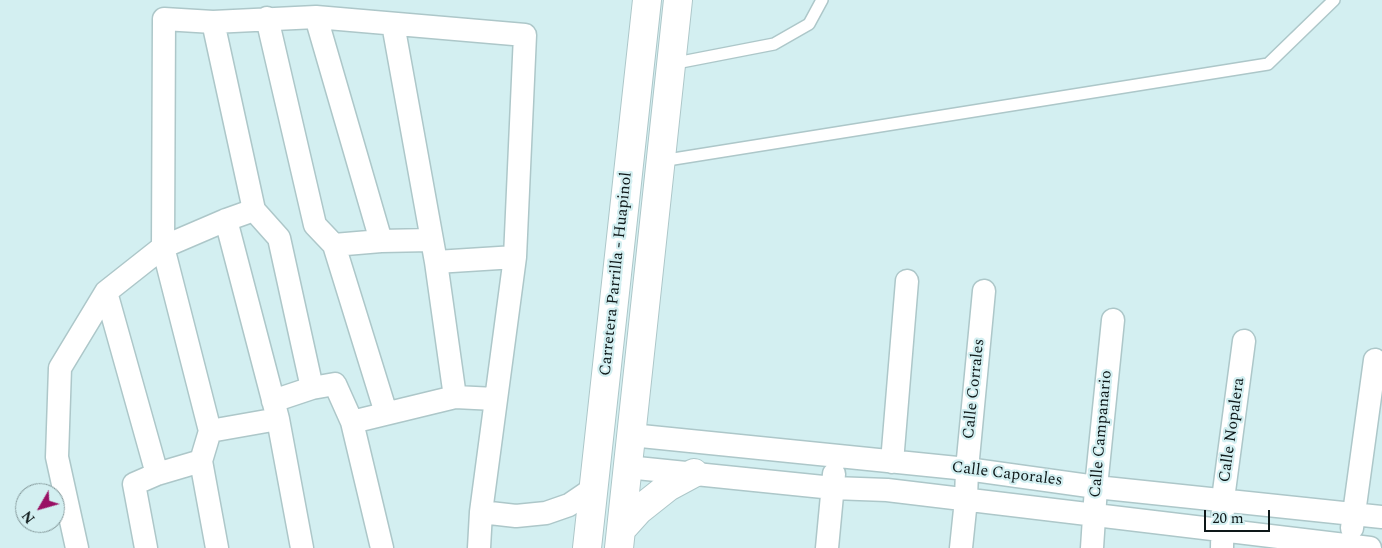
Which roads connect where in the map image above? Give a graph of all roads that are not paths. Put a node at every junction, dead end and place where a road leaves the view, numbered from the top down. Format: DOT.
graph roads {
  1 [pos="646,0"];
  2 [pos="678,0"];
  3 [pos="822,0"];
  4 [pos="1334,0"];
  5 [pos="316,17"];
  6 [pos="267,18"];
  7 [pos="213,22"];
  8 [pos="393,24"];
  9 [pos="671,64"];
  10 [pos="661,161"];
  11 [pos="254,210"];
  12 [pos="226,220"];
  13 [pos="315,226"];
  14 [pos="279,238"];
  15 [pos="431,240"];
  16 [pos="381,241"];
  17 [pos="334,245"];
  18 [pos="162,247"];
  19 [pos="515,257"];
  20 [pos="436,262"];
  21 [pos="907,281"];
  22 [pos="984,291"];
  23 [pos="106,292"];
  24 [pos="1113,320"];
  25 [pos="1244,341"];
  26 [pos="1375,360"];
  27 [pos="312,388"];
  28 [pos="455,397"];
  29 [pos="496,399"];
  30 [pos="275,410"];
  31 [pos="386,413"];
  32 [pos="352,422"];
  33 [pos="210,431"];
  34 [pos="631,435"];
  35 [pos="835,456"];
  36 [pos="200,461"];
  37 [pos="892,462"];
  38 [pos="628,467"];
  39 [pos="967,469"];
  40 [pos="694,473"];
  41 [pos="157,474"];
  42 [pos="1096,487"];
  43 [pos="594,488"];
  44 [pos="833,488"];
  45 [pos="1223,499"];
  46 [pos="966,500"];
  47 [pos="481,512"];
  48 [pos="1354,514"];
  49 [pos="1095,515"];
  50 [pos="1382,518"];
  51 [pos="620,539"];
  52 [pos="1223,539"];
  53 [pos="1356,547"];
  54 [pos="77,548"];
  55 [pos="146,548"];
  56 [pos="217,548"];
  57 [pos="302,548"];
  58 [pos="382,548"];
  59 [pos="479,548"];
  60 [pos="587,548"];
  61 [pos="828,548"];
  62 [pos="961,548"];
  63 [pos="1092,548"];
  1 -- 43 [label="main road, Carretera Parrilla - Huapinol"];
  2 -- 9 [label="main road, Carretera Parrilla - Huapinol"];
  3 -- 9 [label="lane"];
  4 -- 10 [label="lane"];
  5 -- 6 [label="street"];
  5 -- 8 [label="street"];
  5 -- 16 [label="street"];
  6 -- 7 [label="street"];
  6 -- 13 [label="street"];
  7 -- 11 [label="street"];
  7 -- 18 [label="street"];
  8 -- 15 [label="street"];
  8 -- 19 [label="street"];
  9 -- 10 [label="main road, Carretera Parrilla - Huapinol"];
  10 -- 34 [label="main road, Carretera Parrilla - Huapinol"];
  11 -- 12 [label="street"];
  11 -- 14 [label="street"];
  12 -- 18 [label="street"];
  12 -- 30 [label="street"];
  13 -- 14 [label="street"];
  13 -- 17 [label="street"];
  14 -- 27 [label="street"];
  15 -- 16 [label="street"];
  15 -- 20 [label="street"];
  16 -- 17 [label="street"];
  17 -- 31 [label="street"];
  18 -- 23 [label="street"];
  18 -- 33 [label="street"];
  19 -- 20 [label="street"];
  19 -- 29 [label="street"];
  20 -- 28 [label="street"];
  21 -- 37 [label="street"];
  22 -- 39 [label="street, Calle Corrales"];
  23 -- 41 [label="street"];
  23 -- 54 [label="street"];
  24 -- 42 [label="street, Calle Campanario"];
  25 -- 45 [label="street, Calle Nopalera"];
  26 -- 48 [label="street"];
  27 -- 30 [label="street"];
  27 -- 32 [label="street"];
  28 -- 29 [label="street"];
  28 -- 31 [label="street"];
  29 -- 47 [label="street"];
  30 -- 33 [label="street"];
  30 -- 57 [label="street"];
  31 -- 32 [label="street"];
  32 -- 58 [label="street"];
  33 -- 36 [label="street"];
  34 -- 35 [label="street, Calle Caporales"];
  34 -- 38 [label="main road, Carretera Parrilla - Huapinol"];
  35 -- 37 [label="street, Calle Caporales"];
  35 -- 44 [label="street"];
  36 -- 41 [label="street"];
  36 -- 56 [label="street"];
  37 -- 39 [label="street, Calle Caporales"];
  38 -- 40 [label="street, Calle Caporales"];
  38 -- 51 [label="main road, Carretera Parrilla - Huapinol"];
  39 -- 42 [label="street, Calle Caporales"];
  39 -- 46 [label="street, Calle Corrales"];
  40 -- 44 [label="street, Calle Caporales"];
  40 -- 51 [label="main road"];
  41 -- 55 [label="street"];
  42 -- 45 [label="street, Calle Caporales"];
  42 -- 49 [label="street, Calle Campanario"];
  43 -- 47 [label="street"];
  43 -- 60 [label="main road, Carretera Parrilla - Huapinol"];
  44 -- 46 [label="street, Calle Caporales"];
  44 -- 61 [label="street"];
  45 -- 48 [label="street, Calle Caporales"];
  45 -- 52 [label="street, Calle Nopalera"];
  46 -- 49 [label="street, Calle Caporales"];
  46 -- 62 [label="street, Calle Corrales"];
  47 -- 59 [label="street"];
  48 -- 50 [label="street, Calle Caporales"];
  48 -- 53 [label="street"];
  49 -- 52 [label="street, Calle Caporales"];
  49 -- 63 [label="street, Calle Campanario"];
  52 -- 53 [label="street, Calle Caporales"];
}
